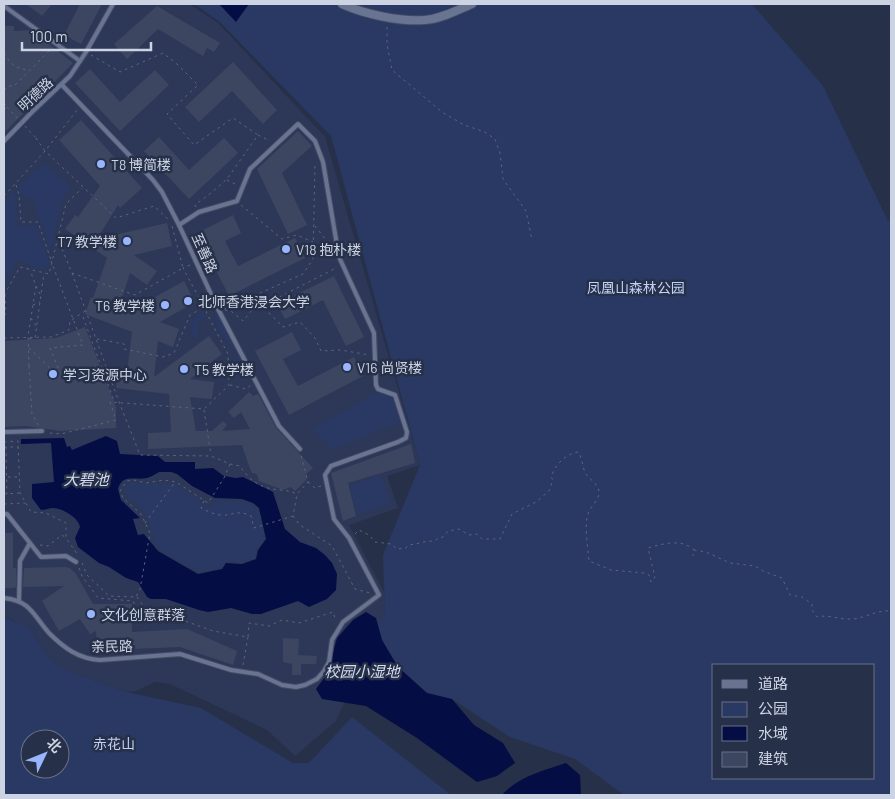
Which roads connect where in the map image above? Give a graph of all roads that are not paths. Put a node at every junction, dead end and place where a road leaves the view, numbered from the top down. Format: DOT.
graph roads {
  1 [pos="113,4"];
  2 [pos="342,4"];
  3 [pos="472,4"];
  4 [pos="4,6"];
  5 [pos="80,62"];
  6 [pos="62,85"];
  7 [pos="4,141"];
  8 [pos="179,225"];
  9 [pos="42,431"];
  10 [pos="4,432"];
  11 [pos="300,449"];
  12 [pos="4,514"];
  13 [pos="30,543"];
  14 [pos="76,562"];
  15 [pos="4,598"];
  16 [pos="19,601"];
  1 -- 5 [label="lane, 明德路"];
  2 -- 3 [label="street"];
  4 -- 5 [label="lane"];
  5 -- 6 [label="lane, 明德路"];
  6 -- 7 [label="lane, 明德路"];
  6 -- 8 [label="lane, 至善路"];
  8 -- 11 [label="lane, 至善路"];
  8 -- 16 [label="lane, 亲民路"];
  9 -- 10 [label="lane"];
  12 -- 13 [label="lane"];
  13 -- 14 [label="lane"];
  13 -- 16 [label="lane"];
  15 -- 16 [label="lane, 亲民路"];
}
